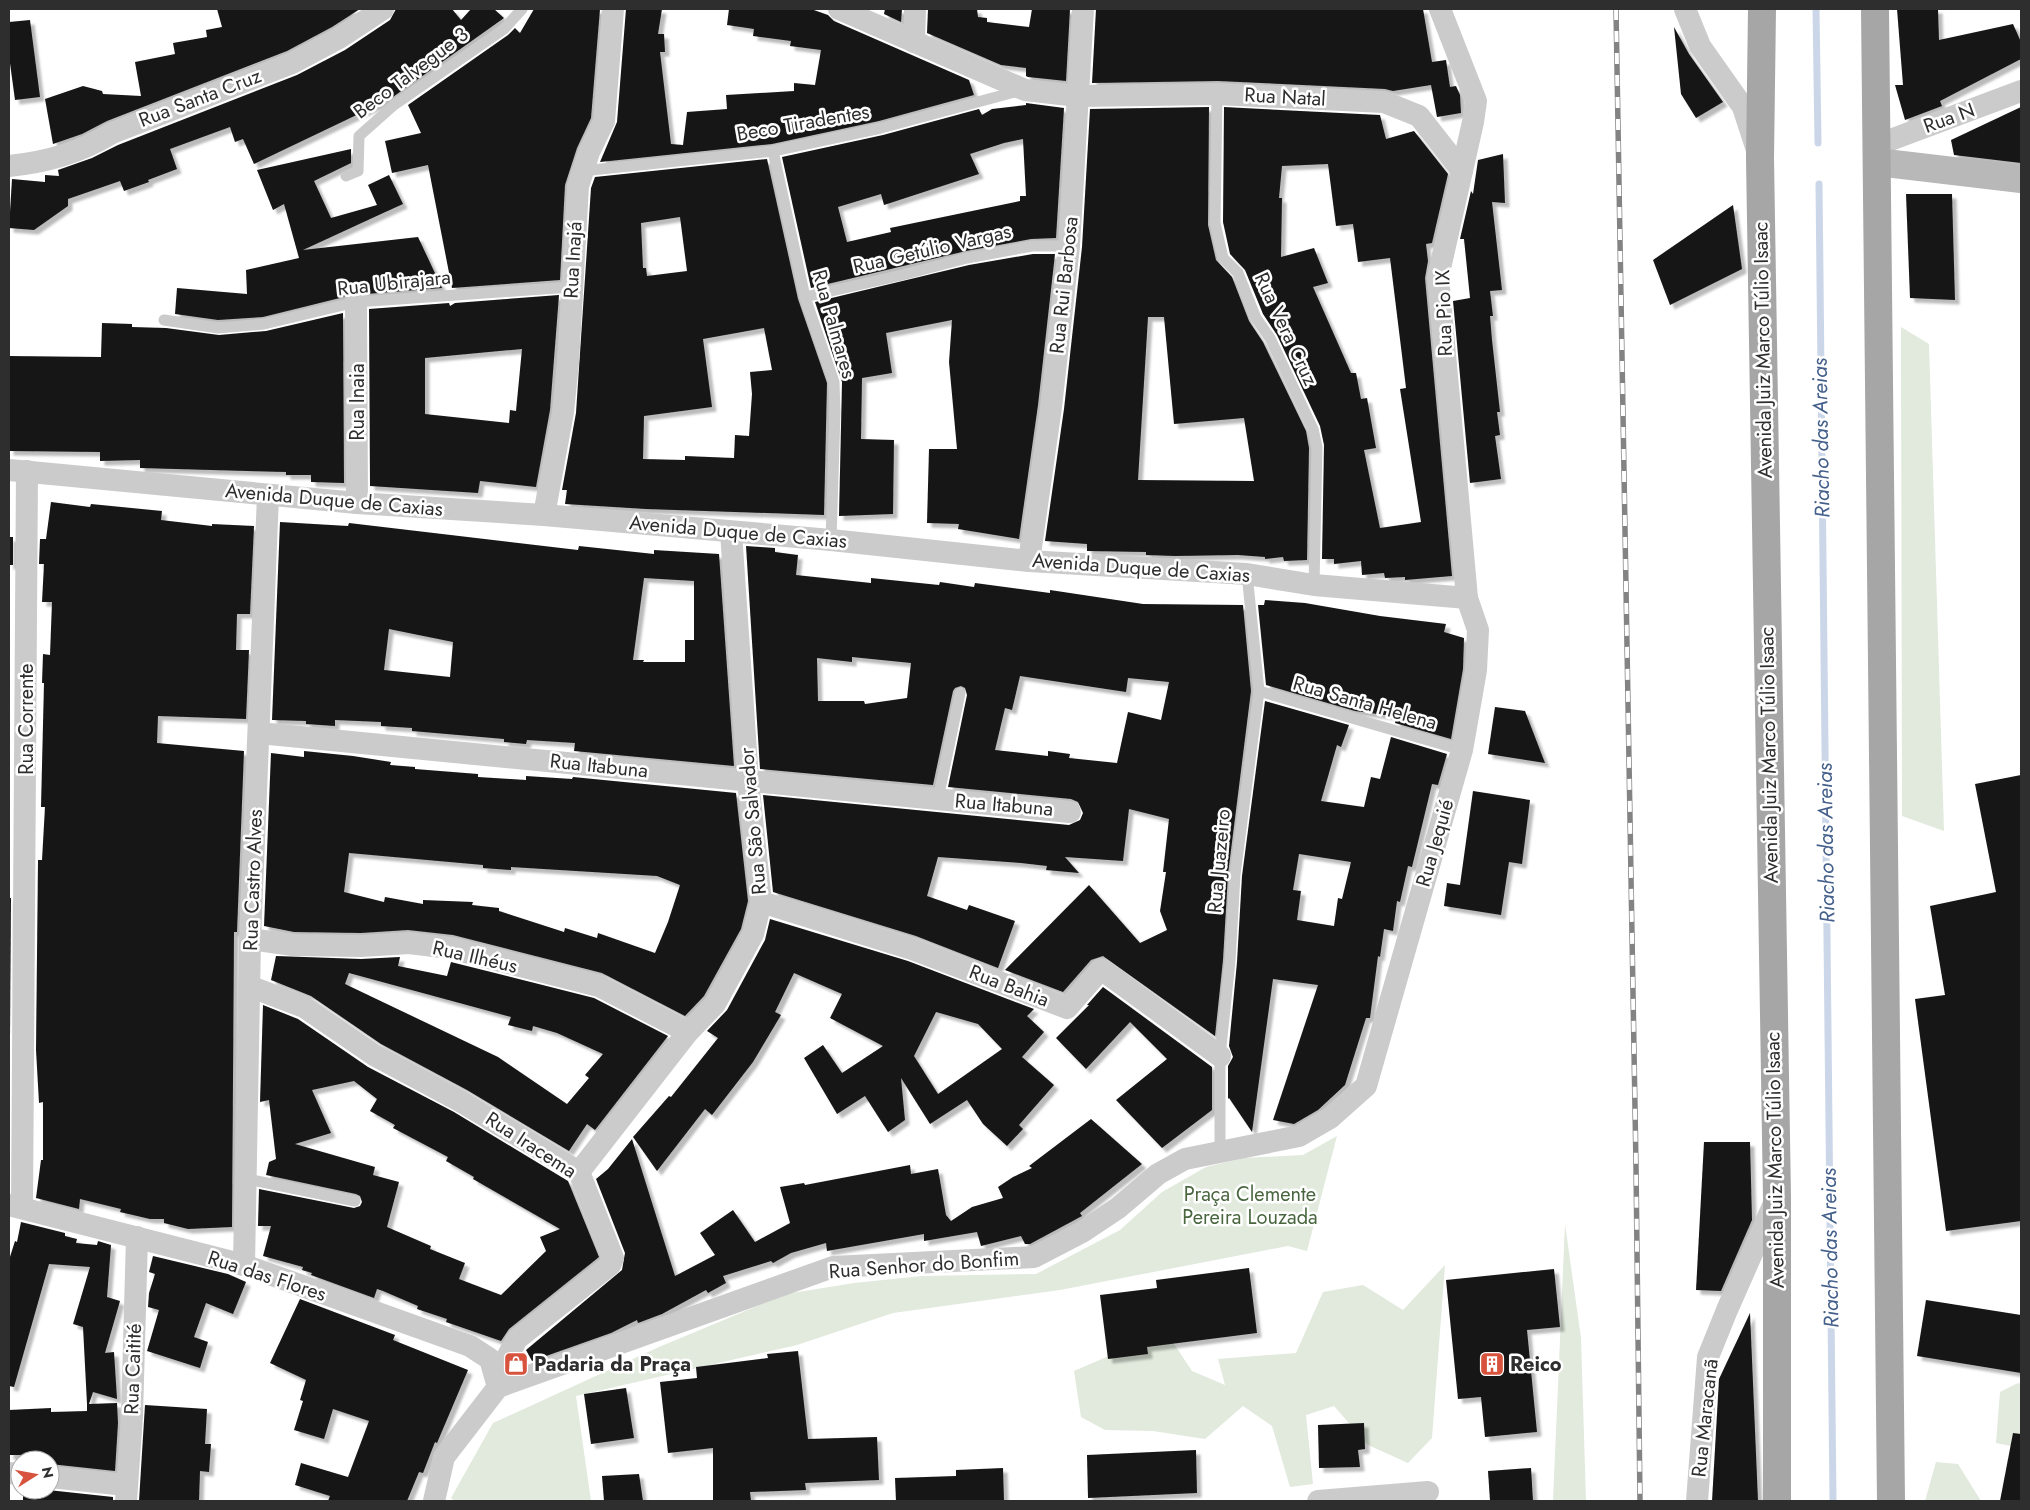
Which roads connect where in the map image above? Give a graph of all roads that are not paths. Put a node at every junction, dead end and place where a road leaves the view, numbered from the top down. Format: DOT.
graph roads {
  1 [pos="384,9"];
  2 [pos="522,9"];
  3 [pos="613,9"];
  4 [pos="839,9"];
  5 [pos="915,9"];
  6 [pos="1083,9"];
  7 [pos="1440,9"];
  8 [pos="1685,9"];
  9 [pos="1762,9"];
  10 [pos="1875,9"];
  11 [pos="914,42"];
  12 [pos="1025,90"];
  13 [pos="2021,91"];
  14 [pos="1218,94"];
  15 [pos="1078,96"];
  16 [pos="1914,131"];
  17 [pos="773,150"];
  18 [pos="1877,154"];
  19 [pos="1760,158"];
  20 [pos="9,166"];
  21 [pos="1919,167"];
  22 [pos="1462,171"];
  23 [pos="582,172"];
  24 [pos="346,176"];
  25 [pos="2021,179"];
  26 [pos="1069,246"];
  27 [pos="571,287"];
  28 [pos="805,296"];
  29 [pos="356,302"];
  30 [pos="164,320"];
  31 [pos="18,471"];
  32 [pos="268,495"];
  33 [pos="357,503"];
  34 [pos="544,515"];
  35 [pos="731,532"];
  36 [pos="831,540"];
  37 [pos="1029,561"];
  38 [pos="1247,574"];
  39 [pos="1314,585"];
  40 [pos="1467,598"];
  41 [pos="1259,691"];
  42 [pos="960,693"];
  43 [pos="259,733"];
  44 [pos="1462,750"];
  45 [pos="748,781"];
  46 [pos="938,799"];
  47 [pos="1070,812"];
  48 [pos="761,902"];
  49 [pos="250,939"];
  50 [pos="249,986"];
  51 [pos="688,1032"];
  52 [pos="1220,1056"];
  53 [pos="1366,1086"];
  54 [pos="1220,1152"];
  55 [pos="580,1172"];
  56 [pos="247,1179"];
  57 [pos="1776,1198"];
  58 [pos="13,1200"];
  59 [pos="355,1201"];
  60 [pos="137,1237"];
  61 [pos="244,1265"];
  62 [pos="498,1387"];
  63 [pos="444,1457"];
  64 [pos="60,1479"];
  65 [pos="1428,1492"];
  66 [pos="126,1493"];
  67 [pos="420,1501"];
  68 [pos="434,1501"];
  69 [pos="1318,1501"];
  70 [pos="1697,1501"];
  71 [pos="1777,1501"];
  72 [pos="1891,1501"];
  1 -- 20 [label="street, Rua Santa Cruz"];
  2 -- 24 [label="lane, Beco Talvegue 3"];
  3 -- 23 [label="street, Rua Inajá"];
  4 -- 11 [label="street, Rua Natal"];
  5 -- 11 [label="street"];
  6 -- 15 [label="street, Rua Rui Barbosa"];
  7 -- 22 [label="street, Rua Pio IX"];
  8 -- 19 [label="street"];
  9 -- 19 [label="main road, Avenida Juiz Marco Túlio Isaac"];
  10 -- 18 [label="main road"];
  11 -- 12 [label="street, Rua Natal"];
  12 -- 15 [label="street, Rua Natal"];
  12 -- 17 [label="lane, Beco Tiradentes"];
  13 -- 16 [label="street, Rua N"];
  14 -- 15 [label="street, Rua Natal"];
  14 -- 22 [label="street, Rua Natal"];
  14 -- 39 [label="lane, Rua Vera Cruz"];
  15 -- 26 [label="street, Rua Rui Barbosa"];
  16 -- 18 [label="street, Rua N"];
  16 -- 21 [label="street"];
  17 -- 23 [label="lane, Beco Tiradentes"];
  17 -- 28 [label="lane, Rua Palmares"];
  18 -- 21 [label="street"];
  18 -- 72 [label="main road"];
  19 -- 57 [label="main road, Avenida Juiz Marco Túlio Isaac"];
  21 -- 25 [label="street"];
  22 -- 40 [label="street, Rua Pio IX"];
  23 -- 27 [label="street, Rua Inajá"];
  26 -- 28 [label="lane, Rua Getúlio Vargas"];
  26 -- 37 [label="street, Rua Rui Barbosa"];
  27 -- 29 [label="lane, Rua Ubirajara"];
  27 -- 34 [label="street, Rua Inajá"];
  28 -- 36 [label="lane, Rua Palmares"];
  29 -- 30 [label="lane, Rua Ubirajara"];
  29 -- 33 [label="street, Rua Inaia"];
  31 -- 32 [label="street, Avenida Duque de Caxias"];
  31 -- 58 [label="street, Rua Corrente"];
  32 -- 33 [label="street, Avenida Duque de Caxias"];
  32 -- 43 [label="street, Rua Castro Alves"];
  33 -- 34 [label="street, Avenida Duque de Caxias"];
  34 -- 35 [label="street, Avenida Duque de Caxias"];
  35 -- 36 [label="street, Avenida Duque de Caxias"];
  35 -- 45 [label="street, Rua São Salvador"];
  36 -- 37 [label="street, Avenida Duque de Caxias"];
  37 -- 38 [label="street, Avenida Duque de Caxias"];
  38 -- 39 [label="street, Avenida Duque de Caxias"];
  38 -- 41 [label="lane, Rua Juazeiro"];
  39 -- 40 [label="street, Avenida Duque de Caxias"];
  40 -- 44 [label="street, Rua Jequié"];
  41 -- 44 [label="lane, Rua Santa Helena"];
  41 -- 52 [label="lane, Rua Juazeiro"];
  42 -- 46 [label="lane, Rua Itabuna"];
  43 -- 45 [label="street, Rua Itabuna"];
  43 -- 49 [label="street, Rua Castro Alves"];
  44 -- 53 [label="street, Rua Jequié"];
  45 -- 46 [label="street, Rua Itabuna"];
  45 -- 48 [label="street, Rua São Salvador"];
  46 -- 47 [label="street, Rua Itabuna"];
  48 -- 51 [label="street, Rua São Salvador"];
  48 -- 52 [label="street, Rua Bahia"];
  49 -- 50 [label="street, Rua Castro Alves"];
  49 -- 51 [label="street, Rua Ilhéus"];
  50 -- 55 [label="street, Rua Iracema"];
  50 -- 56 [label="street, Rua Castro Alves"];
  51 -- 55 [label="street, Rua São Salvador"];
  52 -- 54 [label="lane, Rua Juazeiro"];
  53 -- 54 [label="street, Rua Senhor do Bonfim"];
  54 -- 62 [label="street, Rua Senhor do Bonfim"];
  55 -- 62 [label="street, Rua Iracema"];
  56 -- 59 [label="lane"];
  56 -- 61 [label="street, Rua Castro Alves"];
  57 -- 70 [label="street, Rua Maracanã"];
  57 -- 71 [label="main road, Avenida Juiz Marco Túlio Isaac"];
  58 -- 60 [label="street, Rua das Flores"];
  60 -- 61 [label="street, Rua das Flores"];
  60 -- 66 [label="street, Rua Caitité"];
  61 -- 62 [label="street, Rua das Flores"];
  62 -- 63 [label="street"];
  63 -- 67 [label="street"];
  63 -- 68 [label="street"];
  64 -- 66 [label="street"];
  65 -- 69 [label="street"];
}
